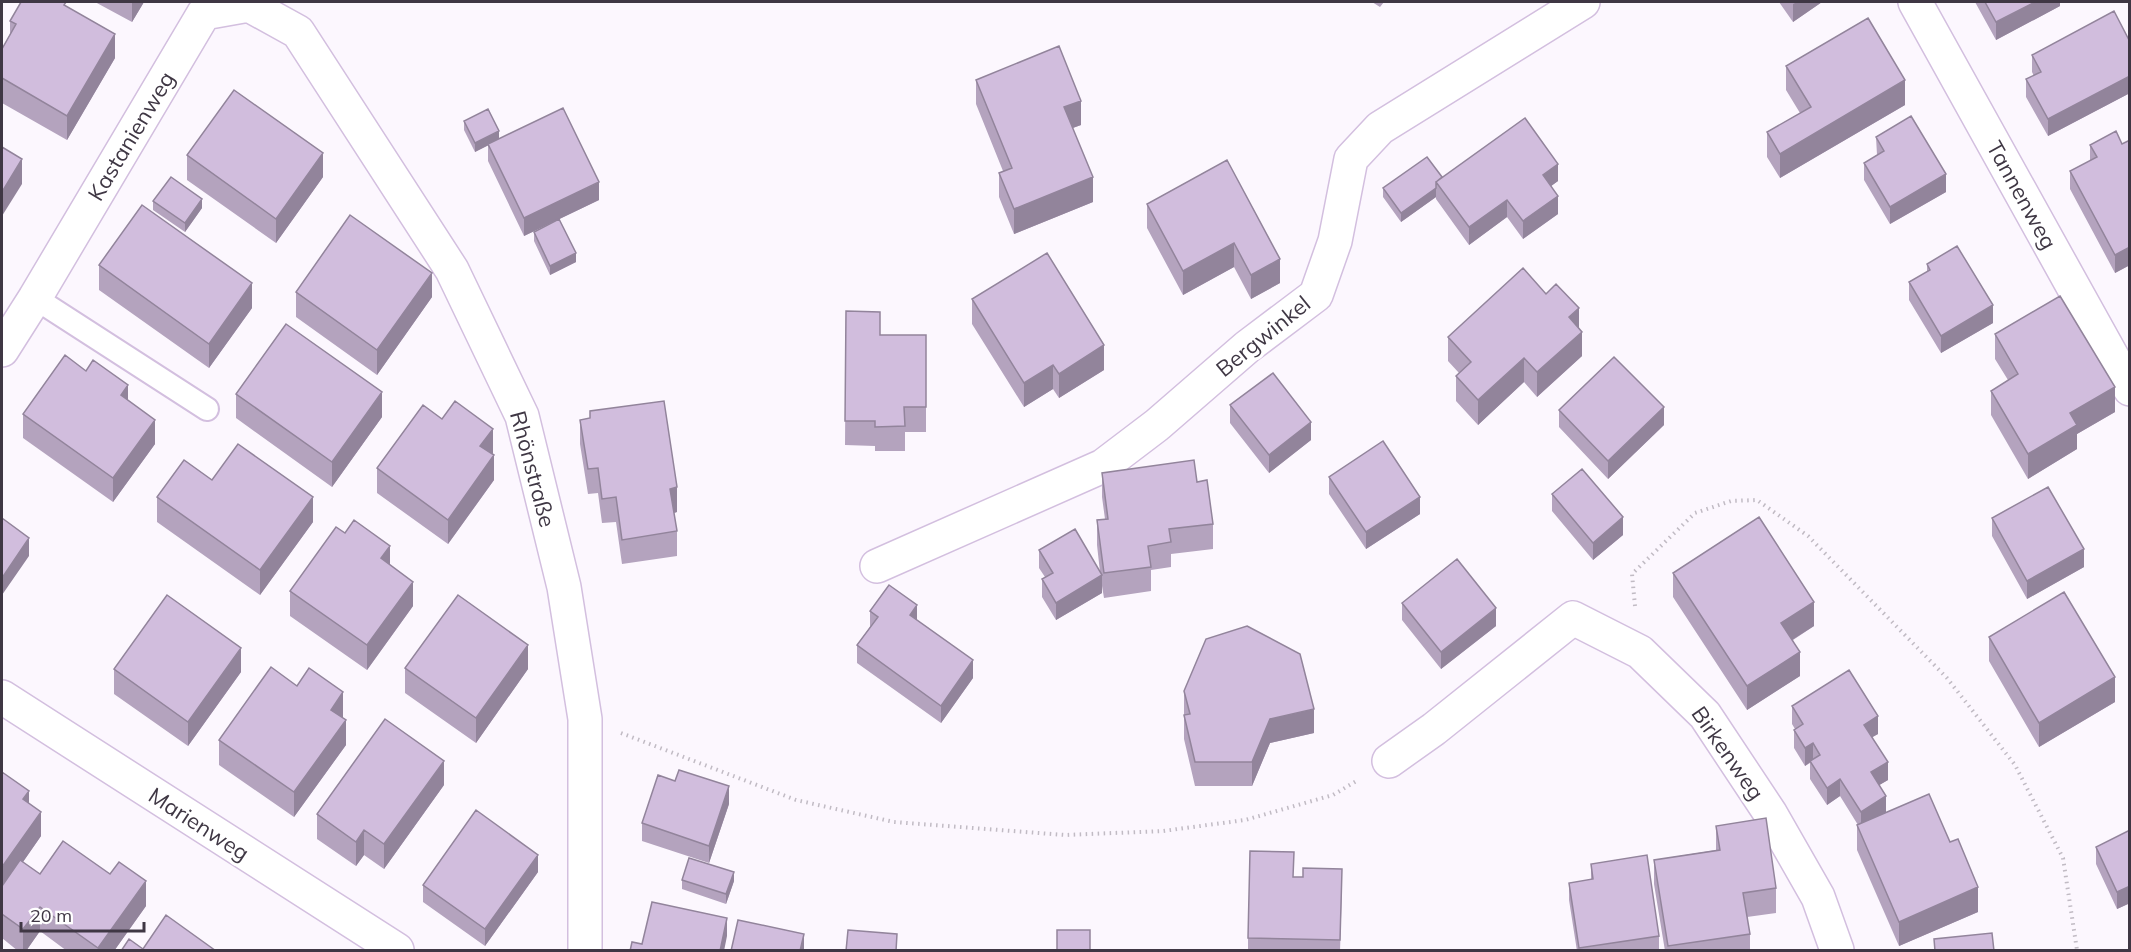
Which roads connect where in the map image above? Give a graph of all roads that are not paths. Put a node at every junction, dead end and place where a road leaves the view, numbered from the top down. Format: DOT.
graph roads {
  1 [pos="1583,2"];
  2 [pos="1915,2"];
  3 [pos="250,3"];
  4 [pos="35,298"];
  5 [pos="2,350"];
  6 [pos="2130,389"];
  7 [pos="207,410"];
  8 [pos="877,566"];
  9 [pos="2,697"];
  10 [pos="1389,761"];
  11 [pos="397,951"];
  12 [pos="585,951"];
  13 [pos="1837,951"];
  1 -- 8 [label="street, Bergwinkel"];
  2 -- 6 [label="street, Tannenweg"];
  3 -- 4 [label="street, Kastanienweg"];
  3 -- 12 [label="street, Rhönstraße"];
  4 -- 5 [label="street, Kastanienweg"];
  4 -- 7 [label="lane"];
  9 -- 11 [label="street, Marienweg"];
  10 -- 13 [label="street, Birkenweg"];
}
